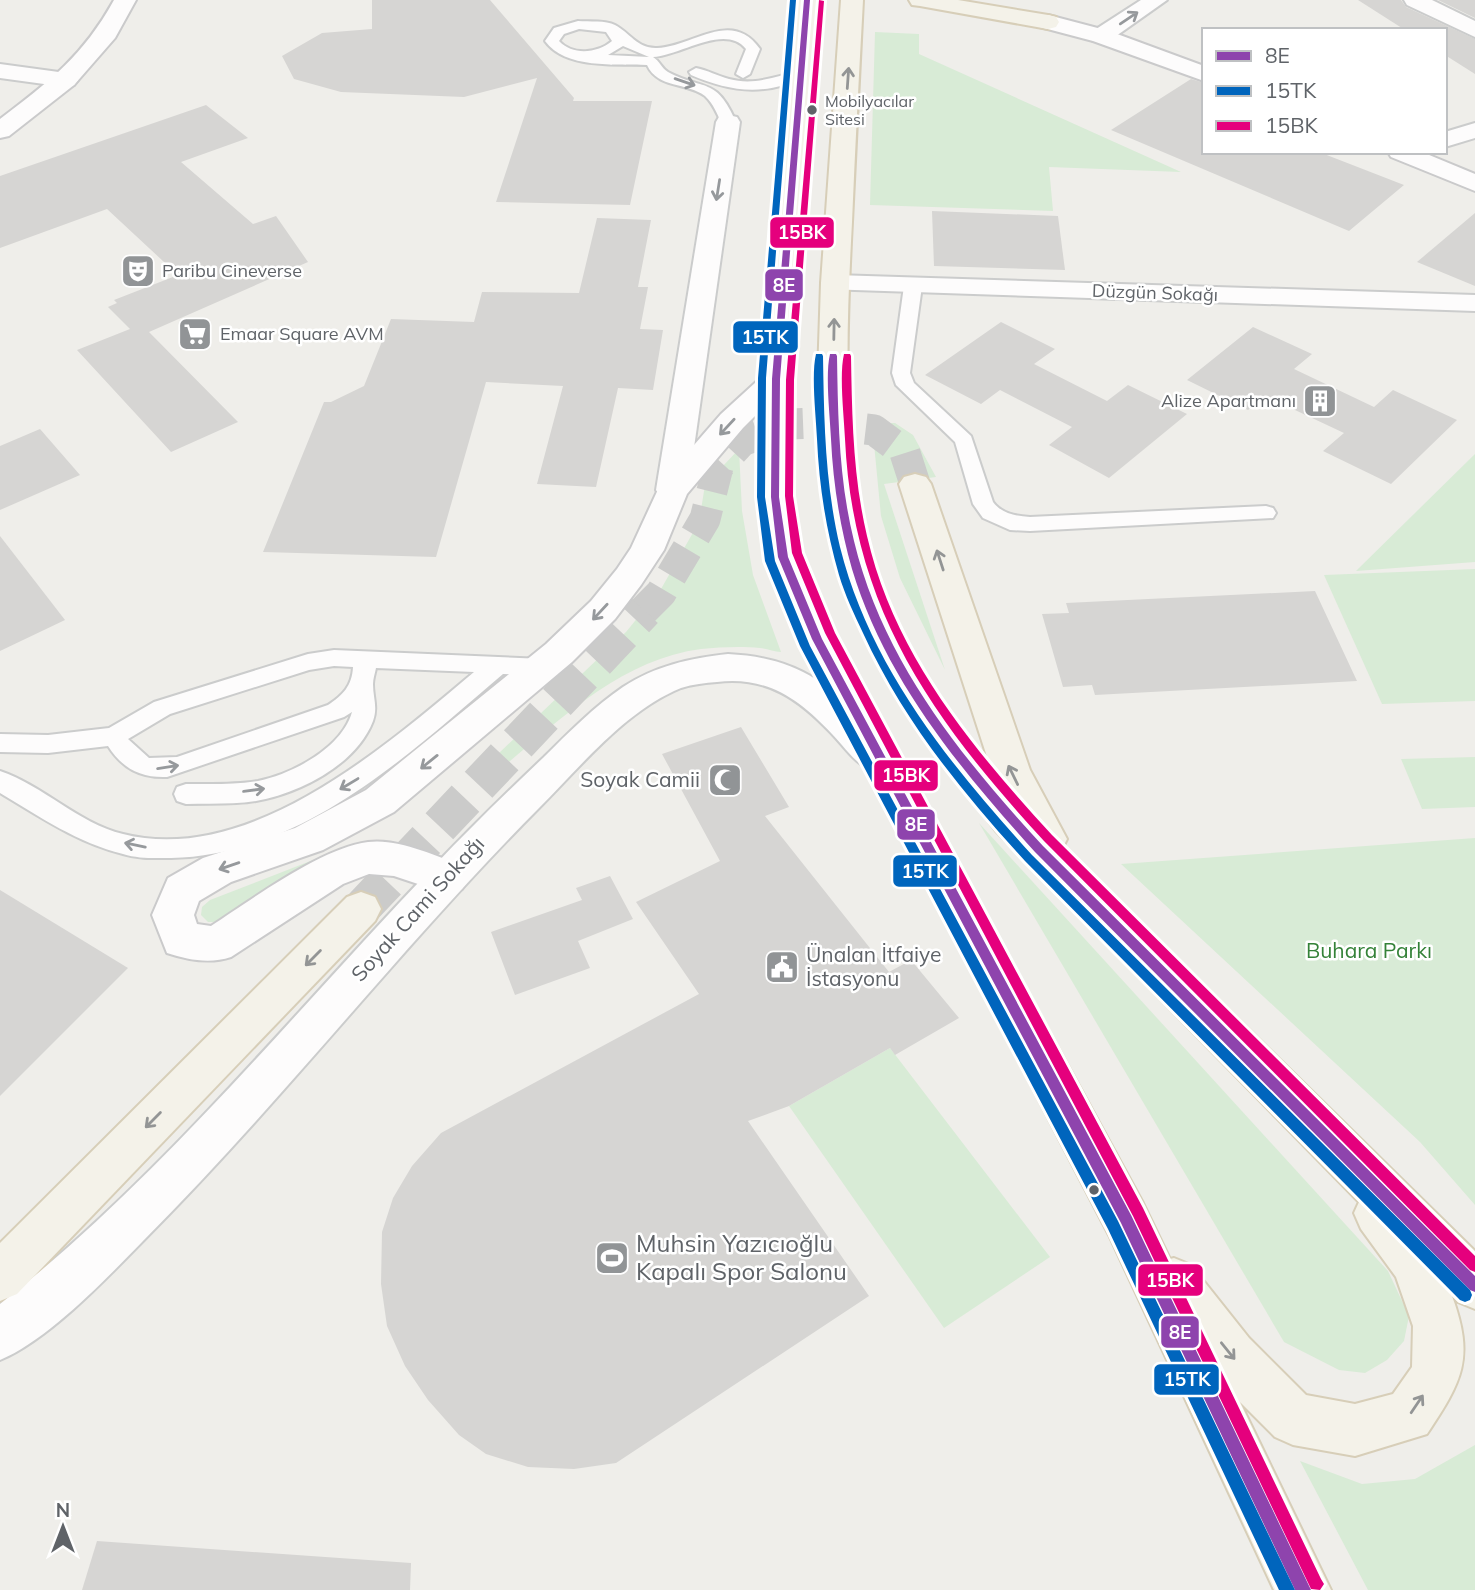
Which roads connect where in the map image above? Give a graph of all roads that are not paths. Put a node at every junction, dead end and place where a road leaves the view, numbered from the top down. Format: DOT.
graph roads {
  1 [pos="125,0"];
  2 [pos="807,0"];
  3 [pos="920,0"];
  4 [pos="979,0"];
  5 [pos="1156,0"];
  6 [pos="1415,0"];
  7 [pos="855,3"];
  8 [pos="1451,18"];
  9 [pos="1048,22"];
  10 [pos="1421,27"];
  11 [pos="1475,30"];
  12 [pos="719,36"];
  13 [pos="1101,36"];
  14 [pos="620,37"];
  15 [pos="656,53"];
  16 [pos="578,55"];
  17 [pos="690,69"];
  18 [pos="0,71"];
  19 [pos="1202,73"];
  20 [pos="743,74"];
  21 [pos="66,80"];
  22 [pos="802,80"];
  23 [pos="738,111"];
  24 [pos="1475,130"];
  25 [pos="0,131"];
  26 [pos="1447,140"];
  27 [pos="1407,154"];
  28 [pos="1475,183"];
  29 [pos="835,283"];
  30 [pos="913,286"];
  31 [pos="1475,303"];
  32 [pos="776,379"];
  33 [pos="915,484"];
  34 [pos="672,490"];
  35 [pos="1266,513"];
  36 [pos="364,660"];
  37 [pos="498,666"];
  38 [pos="543,667"];
  39 [pos="362,685"];
  40 [pos="114,736"];
  41 [pos="0,743"];
  42 [pos="887,767"];
  43 [pos="0,781"];
  44 [pos="186,794"];
  45 [pos="449,877"];
  46 [pos="1068,878"];
  47 [pos="361,909"];
  48 [pos="1303,1111"];
  49 [pos="1126,1219"];
  50 [pos="0,1277"];
  51 [pos="1475,1285"];
  52 [pos="0,1335"];
  53 [pos="1303,1590"];
  1 -- 21 [label="street"];
  2 -- 22 [label="main road"];
  3 -- 9 [label="main road"];
  4 -- 9 [label="main road"];
  13 -- 5 [label="street, one-way"];
  6 -- 8 [label="street"];
  29 -- 7 [label="main road, one-way"];
  8 -- 10 [label="street"];
  8 -- 11 [label="street"];
  9 -- 13 [label="street"];
  12 -- 15 [label="lane"];
  12 -- 17 [label="lane"];
  12 -- 20 [label="lane"];
  13 -- 19 [label="street"];
  14 -- 15 [label="lane"];
  14 -- 16 [label="lane"];
  14 -- 16 [label="lane"];
  15 -- 17 [label="lane"];
  16 -- 23 [label="lane, one-way"];
  17 -- 22 [label="lane"];
  18 -- 21 [label="street"];
  21 -- 25 [label="street"];
  22 -- 23 [label="lane"];
  22 -- 32 [label="main road"];
  23 -- 34 [label="street, one-way"];
  24 -- 26 [label="street"];
  27 -- 28 [label="street"];
  29 -- 30 [label="street, Düzgün Sokağı"];
  46 -- 29 [label="main road, one-way"];
  30 -- 31 [label="street, Düzgün Sokağı"];
  30 -- 35 [label="lane"];
  32 -- 34 [label="street, one-way"];
  32 -- 42 [label="main road"];
  46 -- 33 [label="main road, one-way"];
  34 -- 38 [label="street, one-way"];
  36 -- 37 [label="lane"];
  36 -- 39 [label="lane"];
  36 -- 40 [label="lane"];
  37 -- 38 [label="lane"];
  37 -- 43 [label="lane, one-way"];
  38 -- 45 [label="street, one-way"];
  40 -- 39 [label="lane, one-way"];
  44 -- 39 [label="lane, one-way"];
  40 -- 41 [label="lane"];
  42 -- 45 [label="street, Soyak Cami Sokağı"];
  42 -- 49 [label="main road"];
  45 -- 52 [label="street, Soyak Cami Sokağı"];
  46 -- 48 [label="main road"];
  47 -- 50 [label="main road, one-way"];
  49 -- 48 [label="main road, one-way"];
  48 -- 51 [label="main road"];
  49 -- 53 [label="main road"];
}
